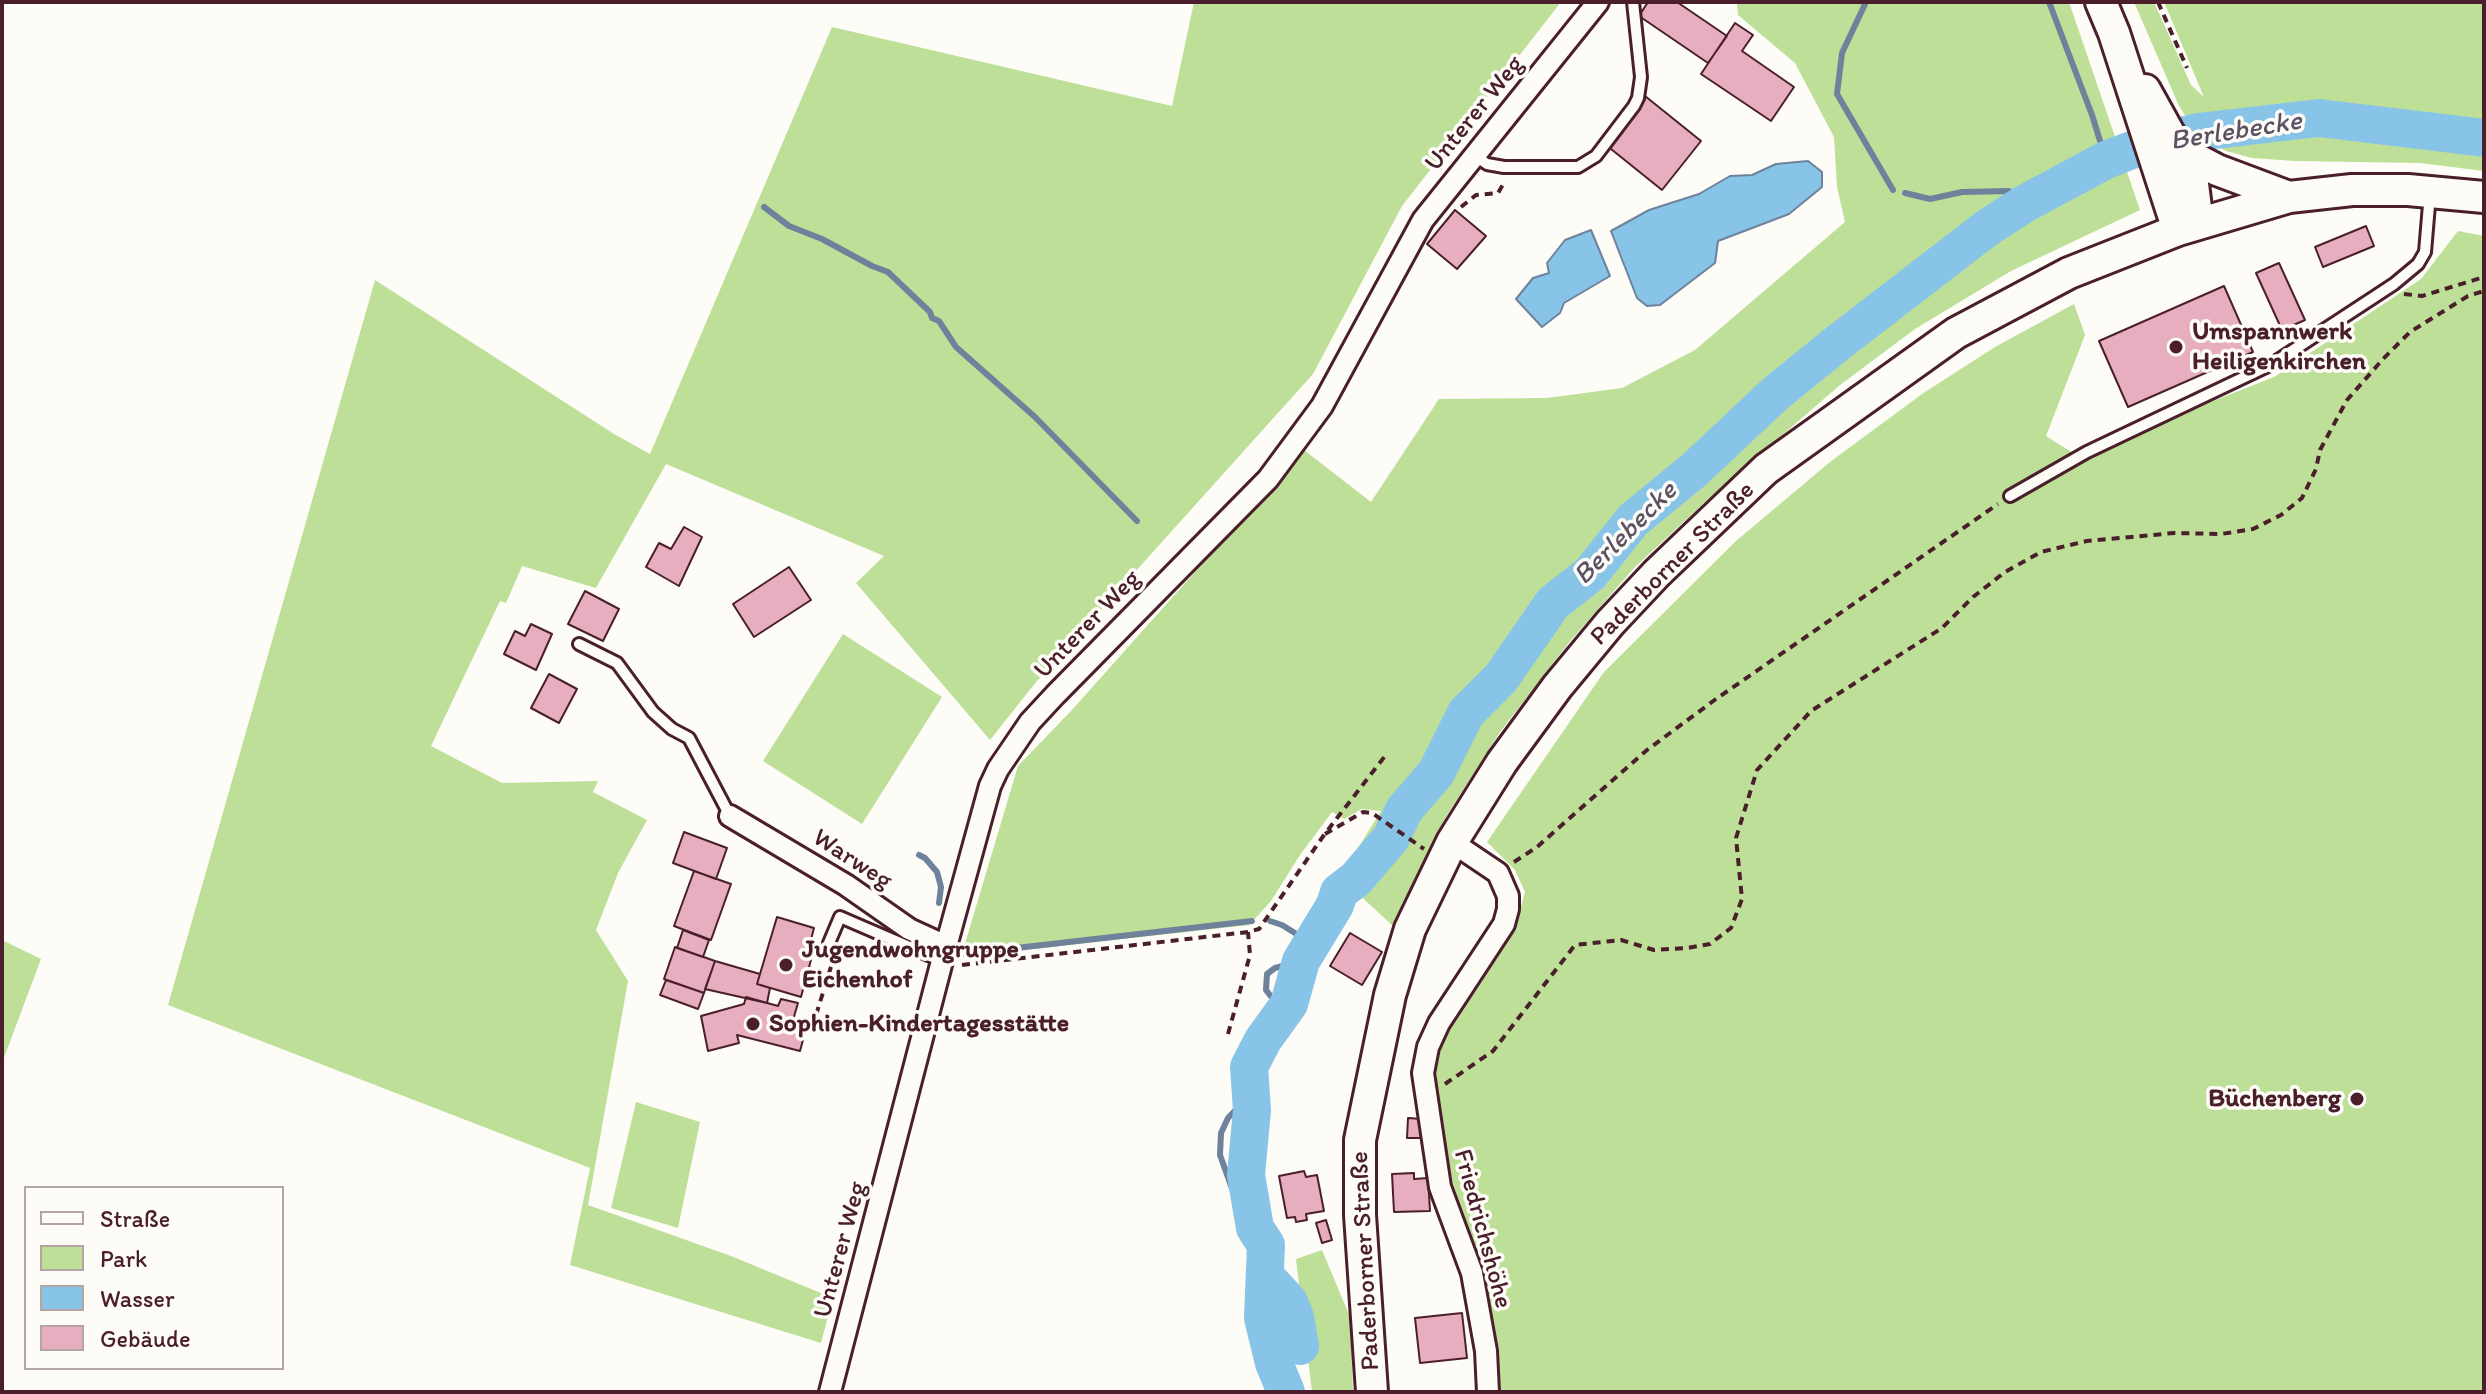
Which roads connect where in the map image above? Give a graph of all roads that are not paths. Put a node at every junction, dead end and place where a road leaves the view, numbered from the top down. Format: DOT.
graph roads {
  1 [pos="1598,2"];
  2 [pos="1633,2"];
  3 [pos="2101,2"];
  4 [pos="1474,155"];
  5 [pos="2178,158"];
  6 [pos="2430,191"];
  7 [pos="2289,197"];
  8 [pos="2484,197"];
  9 [pos="2188,227"];
  10 [pos="2010,496"];
  11 [pos="579,644"];
  12 [pos="730,816"];
  13 [pos="1452,842"];
  14 [pos="833,945"];
  15 [pos="944,953"];
  16 [pos="830,1392"];
  17 [pos="1372,1392"];
  18 [pos="1488,1392"];
  1 -- 4 [label="street, Unterer Weg"];
  2 -- 4 [label="lane"];
  3 -- 5 [label="main road"];
  4 -- 15 [label="street, Unterer Weg"];
  5 -- 7 [label="main road"];
  5 -- 9 [label="main road"];
  6 -- 7 [label="main road, Paderborner Straße"];
  6 -- 8 [label="main road, Paderborner Straße"];
  6 -- 10 [label="lane"];
  7 -- 9 [label="main road, Paderborner Straße"];
  9 -- 13 [label="main road, Paderborner Straße"];
  11 -- 12 [label="lane"];
  12 -- 15 [label="street, Warweg"];
  13 -- 17 [label="main road, Paderborner Straße"];
  13 -- 18 [label="street, Friedrichshöhe"];
  14 -- 15 [label="lane"];
  15 -- 16 [label="street, Unterer Weg"];
}
